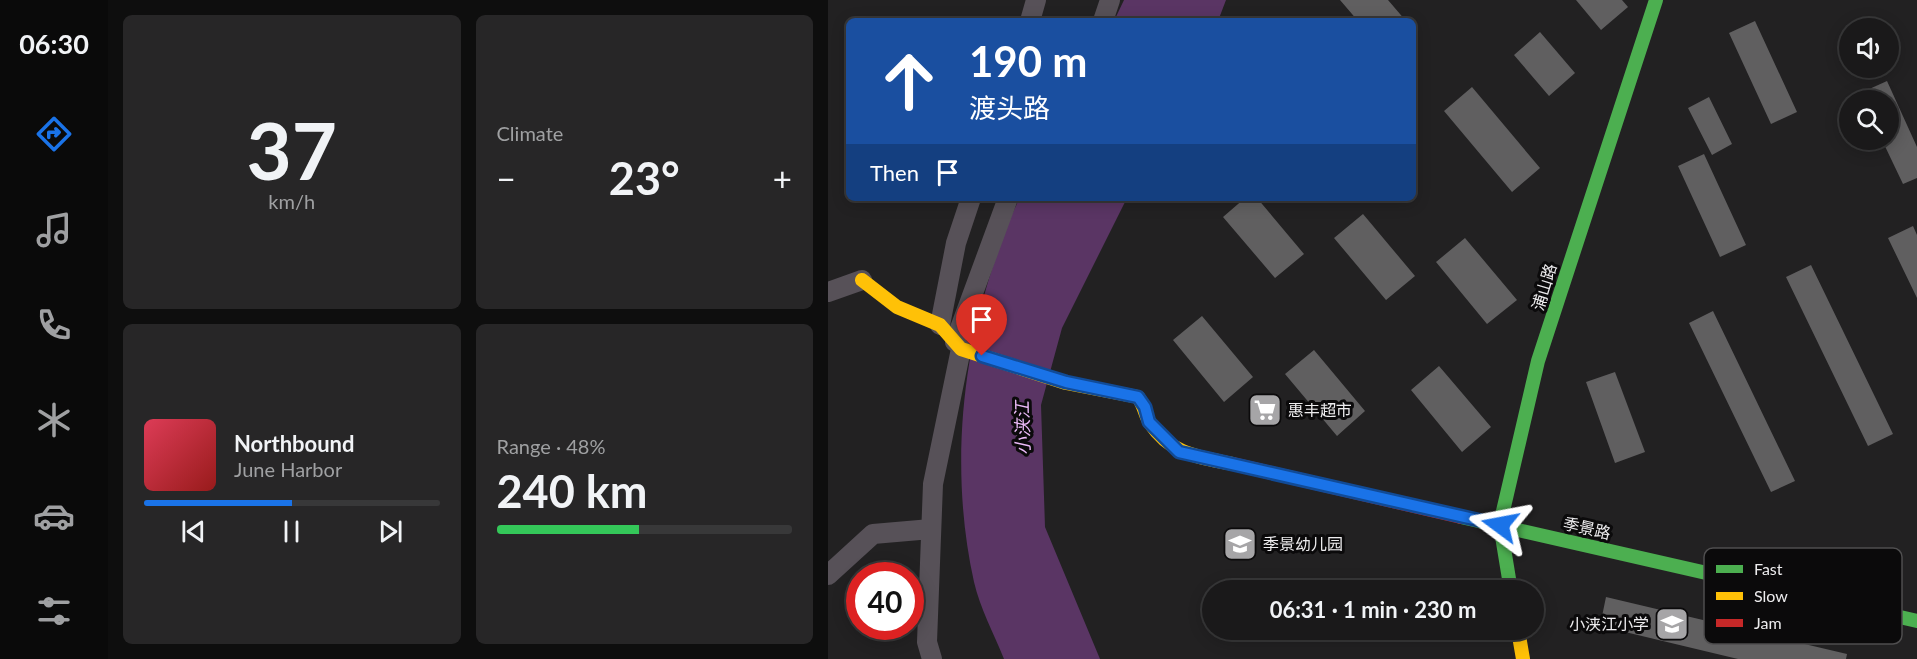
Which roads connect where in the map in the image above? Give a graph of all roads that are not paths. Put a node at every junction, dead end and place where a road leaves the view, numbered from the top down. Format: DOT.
graph roads {
  1 [pos="1036,0"];
  2 [pos="1110,0"];
  3 [pos="1656,0"];
  4 [pos="1031,18"];
  5 [pos="1103,18"];
  6 [pos="970,201"];
  7 [pos="1007,201"];
  8 [pos="861,280"];
  9 [pos="828,292"];
  10 [pos="940,325"];
  11 [pos="958,346"];
  12 [pos="1500,525"];
  13 [pos="931,529"];
  14 [pos="1704,572"];
  15 [pos="828,575"];
  16 [pos="1509,580"];
  17 [pos="1902,618"];
  18 [pos="1917,621"];
  19 [pos="1520,640"];
  20 [pos="932,659"];
  21 [pos="1523,659"];
  1 -- 4 [label="street"];
  2 -- 5 [label="street"];
  3 -- 12 [label="street, 浦山路"];
  6 -- 10 [label="street"];
  7 -- 11 [label="street"];
  8 -- 9 [label="street"];
  8 -- 10 [label="street"];
  10 -- 11 [label="street"];
  11 -- 12 [label="street, 季景路"];
  11 -- 13 [label="street"];
  12 -- 14 [label="street, 季景路"];
  12 -- 16 [label="street, 浦山路"];
  13 -- 15 [label="street"];
  13 -- 20 [label="street"];
  17 -- 18 [label="street, 季景路"];
  19 -- 21 [label="street"];
}
